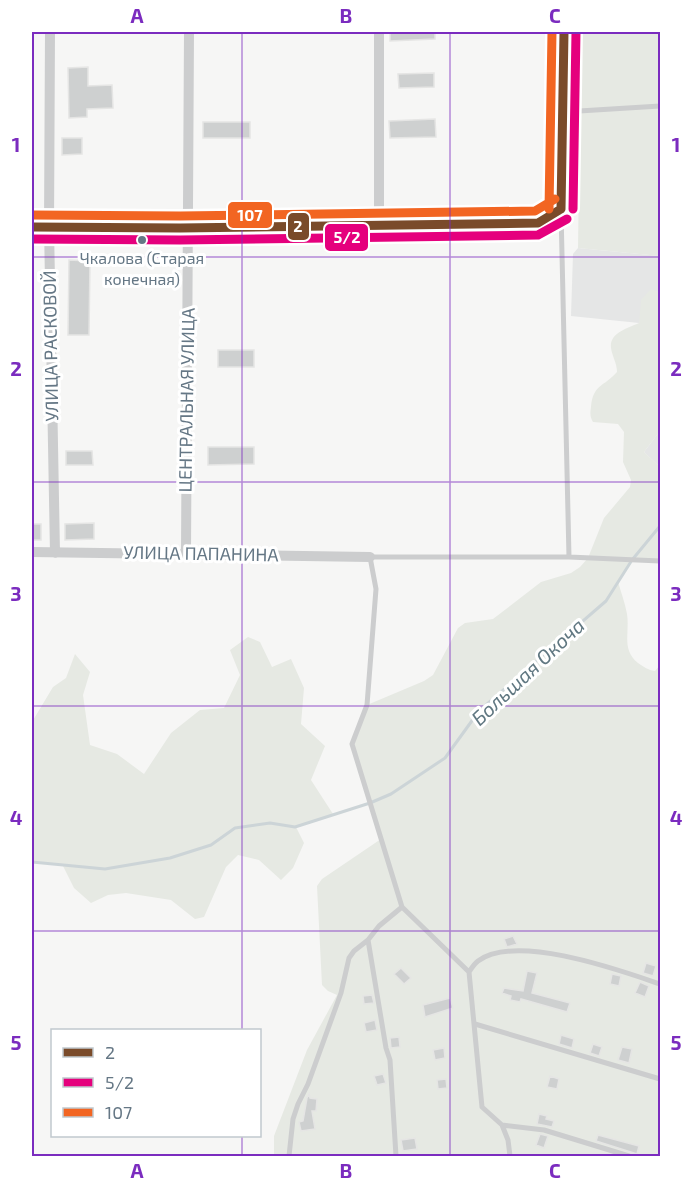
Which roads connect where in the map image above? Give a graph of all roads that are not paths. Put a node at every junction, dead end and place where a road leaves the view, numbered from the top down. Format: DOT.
graph roads {
  1 [pos="50,32"];
  2 [pos="189,32"];
  3 [pos="379,32"];
  4 [pos="564,32"];
  5 [pos="660,106"];
  6 [pos="563,112"];
  7 [pos="561,209"];
  8 [pos="379,226"];
  9 [pos="32,227"];
  10 [pos="49,227"];
  11 [pos="189,228"];
  12 [pos="32,552"];
  13 [pos="55,553"];
  14 [pos="186,554"];
  15 [pos="370,557"];
  16 [pos="569,557"];
  17 [pos="660,561"];
  18 [pos="402,907"];
  19 [pos="368,940"];
  20 [pos="469,972"];
  21 [pos="660,984"];
  22 [pos="475,1024"];
  23 [pos="660,1079"];
  24 [pos="502,1125"];
  25 [pos="290,1156"];
  26 [pos="396,1156"];
  27 [pos="510,1156"];
  28 [pos="629,1156"];
  1 -- 10 [label="street, УЛИЦА РАСКОВОЙ"];
  2 -- 11 [label="street, ЦЕНТРАЛЬНАЯ УЛИЦА"];
  3 -- 8 [label="street"];
  4 -- 6 [label="street"];
  5 -- 6 [label="lane"];
  6 -- 7 [label="street"];
  7 -- 8 [label="street"];
  7 -- 16 [label="lane"];
  8 -- 11 [label="street"];
  9 -- 10 [label="street"];
  10 -- 11 [label="street"];
  10 -- 13 [label="street, УЛИЦА РАСКОВОЙ"];
  11 -- 14 [label="street, ЦЕНТРАЛЬНАЯ УЛИЦА"];
  12 -- 13 [label="street, УЛИЦА ПАПАНИНА"];
  13 -- 14 [label="street, УЛИЦА ПАПАНИНА"];
  14 -- 15 [label="street, УЛИЦА ПАПАНИНА"];
  15 -- 16 [label="lane"];
  15 -- 18 [label="lane"];
  16 -- 17 [label="lane"];
  18 -- 19 [label="lane"];
  18 -- 20 [label="lane"];
  19 -- 25 [label="lane"];
  19 -- 26 [label="lane"];
  20 -- 21 [label="lane"];
  20 -- 22 [label="lane"];
  22 -- 23 [label="lane"];
  22 -- 24 [label="lane"];
  24 -- 27 [label="lane"];
  24 -- 28 [label="lane"];
}
